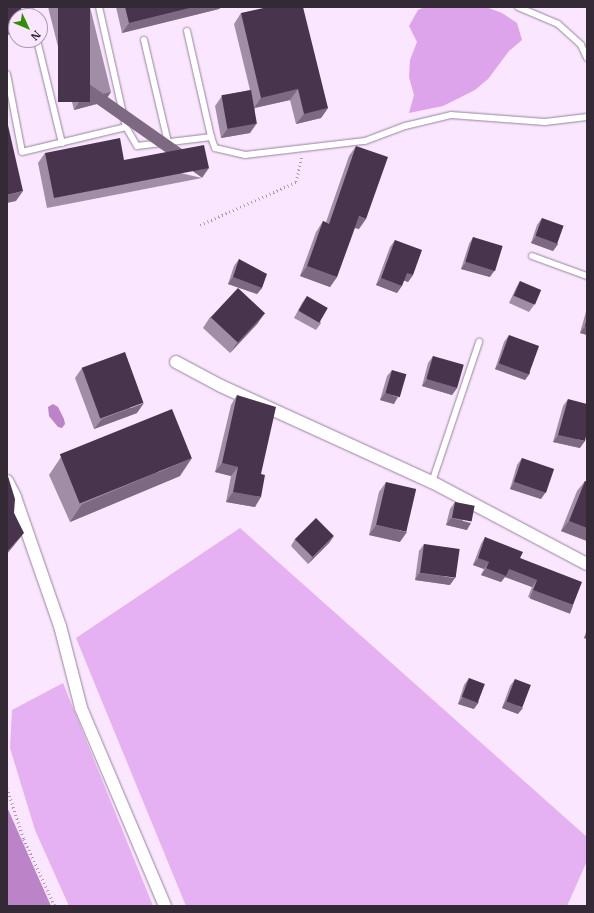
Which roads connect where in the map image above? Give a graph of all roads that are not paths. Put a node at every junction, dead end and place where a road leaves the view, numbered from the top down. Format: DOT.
graph roads {
  1 [pos="99,7"];
  2 [pos="518,7"];
  3 [pos="187,31"];
  4 [pos="144,40"];
  5 [pos="39,48"];
  6 [pos="587,58"];
  7 [pos="7,74"];
  8 [pos="587,116"];
  9 [pos="126,127"];
  10 [pos="211,137"];
  11 [pos="62,142"];
  12 [pos="168,142"];
  13 [pos="532,256"];
  14 [pos="587,276"];
  15 [pos="478,342"];
  16 [pos="176,362"];
  17 [pos="7,481"];
  18 [pos="432,482"];
  19 [pos="587,564"];
  20 [pos="165,906"];
  1 -- 9 [label="lane"];
  2 -- 6 [label="lane"];
  3 -- 10 [label="lane"];
  4 -- 12 [label="lane"];
  5 -- 11 [label="lane"];
  7 -- 11 [label="lane"];
  8 -- 10 [label="lane"];
  9 -- 11 [label="lane"];
  9 -- 12 [label="lane"];
  10 -- 12 [label="lane"];
  13 -- 14 [label="lane"];
  15 -- 18 [label="lane"];
  16 -- 18 [label="street"];
  17 -- 20 [label="street"];
  18 -- 19 [label="street"];
}
